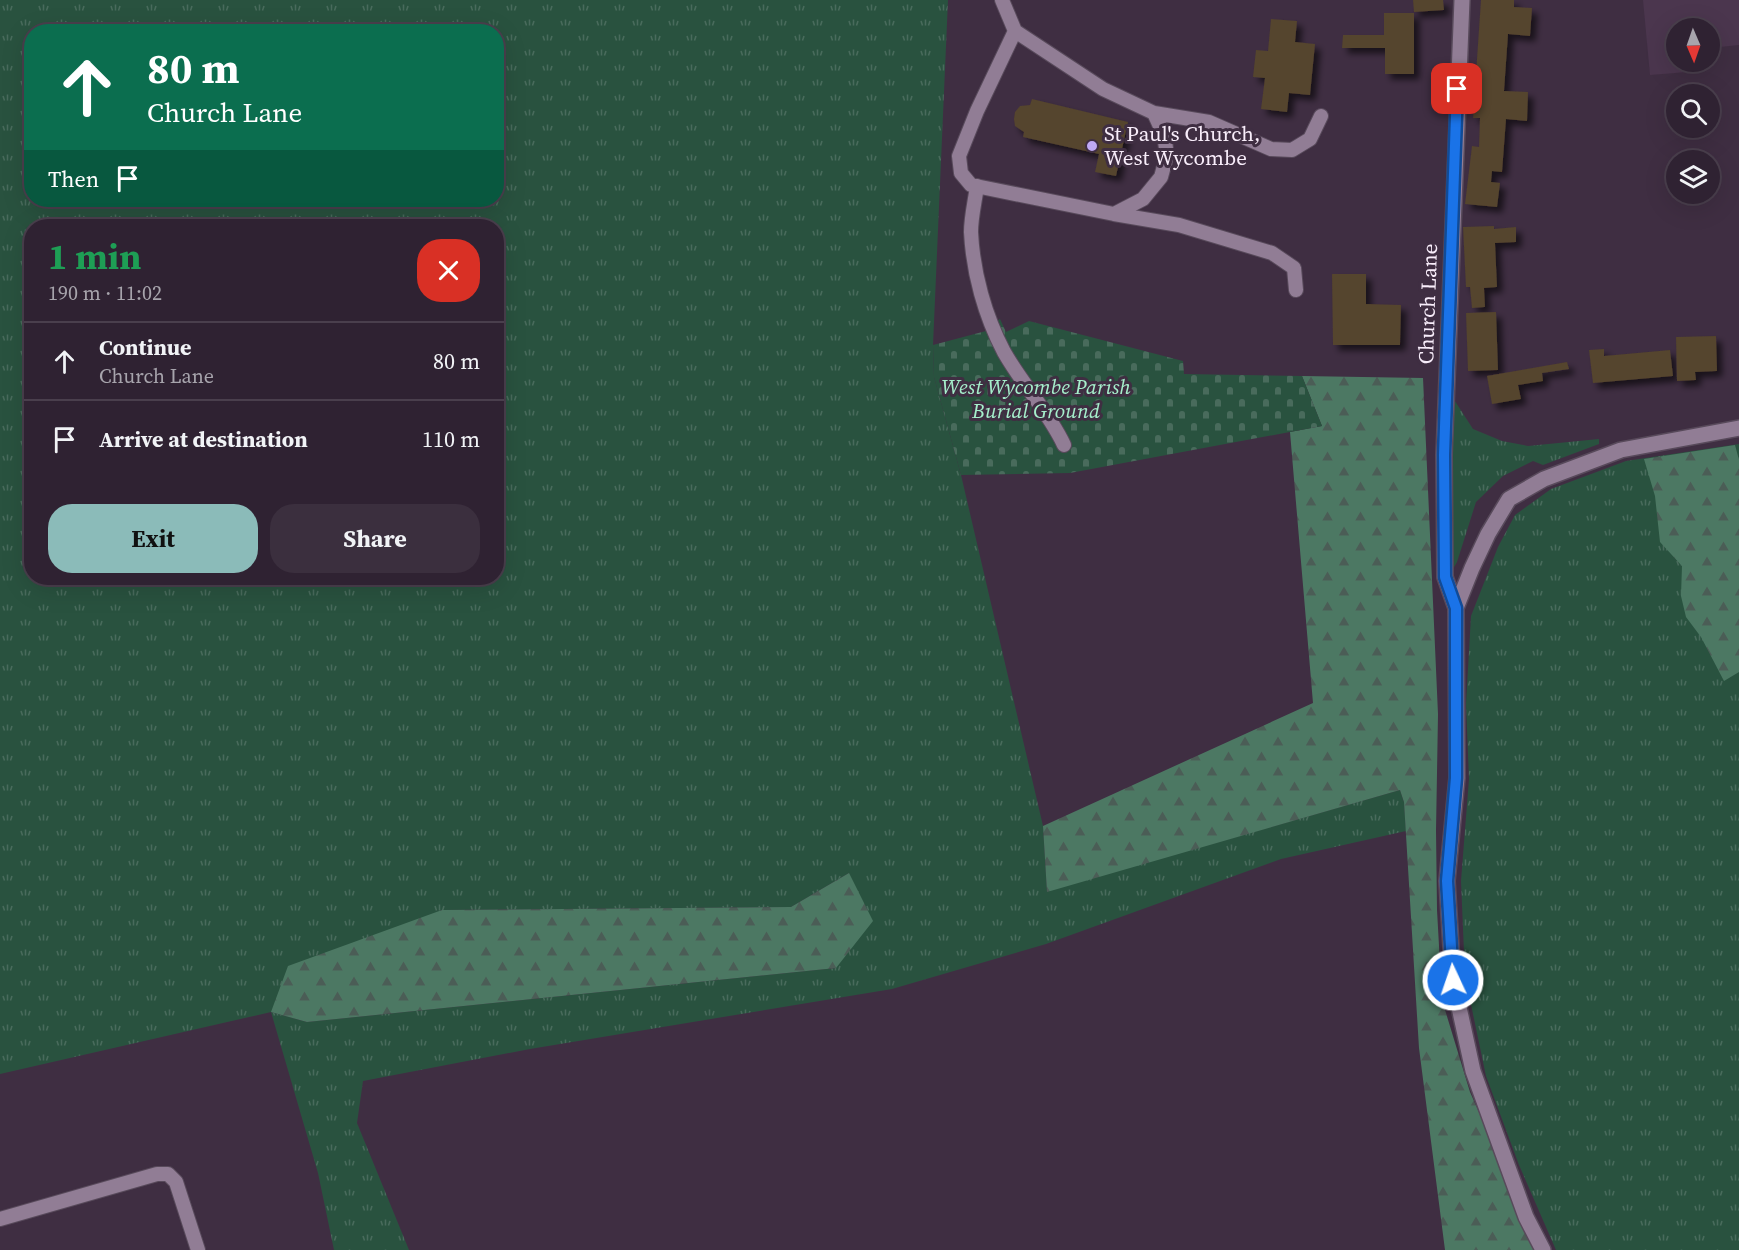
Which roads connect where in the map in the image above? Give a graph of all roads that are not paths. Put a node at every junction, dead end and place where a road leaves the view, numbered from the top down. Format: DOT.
graph roads {
  1 [pos="1002,0"];
  2 [pos="1462,0"];
  3 [pos="1015,31"];
  4 [pos="1154,113"];
  5 [pos="1321,116"];
  6 [pos="977,186"];
  7 [pos="1114,214"];
  8 [pos="1296,290"];
  9 [pos="1739,428"];
  10 [pos="1064,445"];
  11 [pos="1456,608"];
  12 [pos="0,1219"];
  13 [pos="198,1250"];
  14 [pos="1544,1250"];
  1 -- 3 [label="lane"];
  2 -- 11 [label="street, Church Lane"];
  3 -- 4 [label="lane"];
  3 -- 6 [label="lane"];
  4 -- 5 [label="lane"];
  4 -- 7 [label="lane"];
  6 -- 7 [label="lane"];
  6 -- 10 [label="lane"];
  7 -- 8 [label="lane"];
  9 -- 11 [label="street"];
  11 -- 14 [label="street"];
  12 -- 13 [label="lane"];
}
